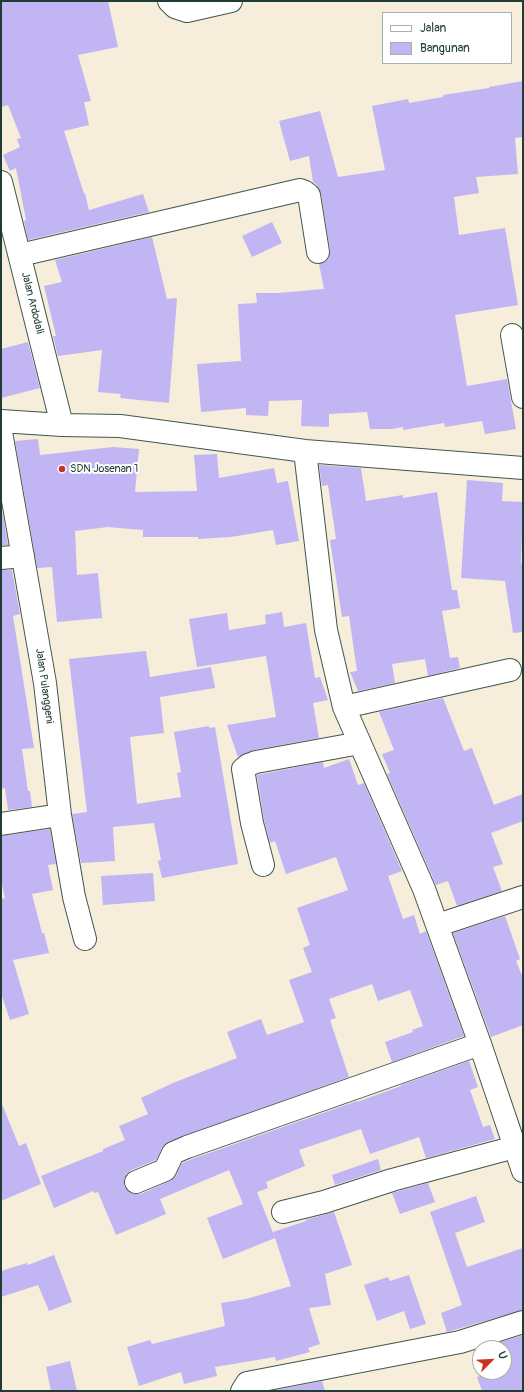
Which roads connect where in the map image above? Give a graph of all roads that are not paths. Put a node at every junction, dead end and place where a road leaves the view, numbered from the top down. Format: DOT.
graph roads {
  1 [pos="169,1"];
  2 [pos="231,1"];
  3 [pos="1,182"];
  4 [pos="318,252"];
  5 [pos="20,255"];
  6 [pos="512,335"];
  7 [pos="523,397"];
  8 [pos="1,421"];
  9 [pos="62,425"];
  10 [pos="1,432"];
  11 [pos="305,451"];
  12 [pos="523,468"];
  13 [pos="23,556"];
  14 [pos="1,558"];
  15 [pos="510,670"];
  16 [pos="344,707"];
  17 [pos="360,744"];
  18 [pos="60,815"];
  19 [pos="1,824"];
  20 [pos="263,865"];
  21 [pos="523,897"];
  22 [pos="438,925"];
  23 [pos="85,939"];
  24 [pos="480,1044"];
  25 [pos="515,1147"];
  26 [pos="523,1171"];
  27 [pos="136,1182"];
  28 [pos="284,1212"];
  29 [pos="523,1322"];
  30 [pos="242,1391"];
  1 -- 2 [label="street"];
  3 -- 5 [label="street, Jalan Ardodali"];
  4 -- 5 [label="street"];
  5 -- 9 [label="street, Jalan Ardodali"];
  6 -- 7 [label="street"];
  8 -- 9 [label="street"];
  9 -- 11 [label="street"];
  10 -- 13 [label="street, Jalan Pulanggeni"];
  11 -- 12 [label="street"];
  11 -- 16 [label="street"];
  13 -- 14 [label="street"];
  13 -- 18 [label="street, Jalan Pulanggeni"];
  15 -- 16 [label="street"];
  16 -- 17 [label="street"];
  17 -- 20 [label="street"];
  17 -- 22 [label="street"];
  18 -- 19 [label="street"];
  18 -- 23 [label="street, Jalan Pulanggeni"];
  21 -- 22 [label="street"];
  22 -- 24 [label="street"];
  24 -- 25 [label="street"];
  24 -- 27 [label="street"];
  25 -- 26 [label="street"];
  25 -- 28 [label="street"];
  29 -- 30 [label="street"];
}
